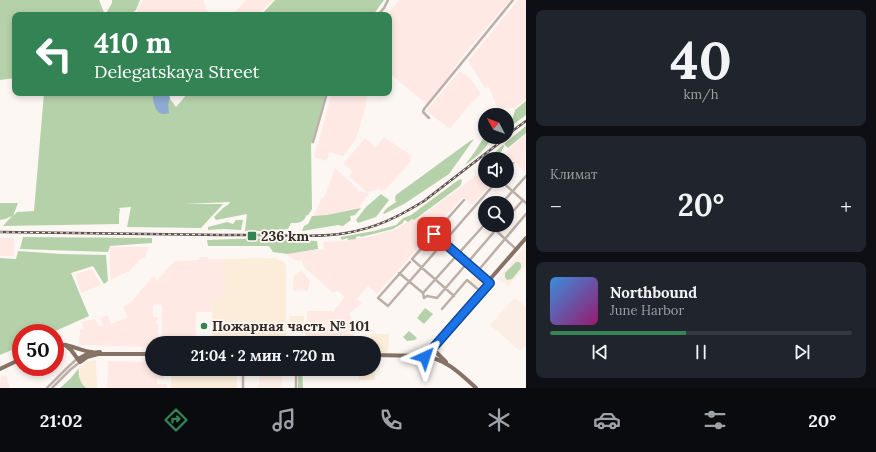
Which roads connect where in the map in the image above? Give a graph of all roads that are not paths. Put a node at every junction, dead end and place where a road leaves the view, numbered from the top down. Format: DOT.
graph roads {
  1 [pos="388,0"];
  2 [pos="513,0"];
  3 [pos="381,12"];
  4 [pos="326,96"];
  5 [pos="429,118"];
  6 [pos="313,142"];
  7 [pos="526,176"];
  8 [pos="491,188"];
  9 [pos="509,188"];
  10 [pos="512,191"];
  11 [pos="508,196"];
  12 [pos="464,200"];
  13 [pos="523,200"];
  14 [pos="526,203"];
  15 [pos="514,210"];
  16 [pos="526,214"];
  17 [pos="478,232"];
  18 [pos="494,232"];
  19 [pos="498,232"];
  20 [pos="434,234"];
  21 [pos="504,239"];
  22 [pos="526,239"];
  23 [pos="443,243"];
  24 [pos="517,250"];
  25 [pos="457,255"];
  26 [pos="410,262"];
  27 [pos="467,263"];
  28 [pos="422,267"];
  29 [pos="477,272"];
  30 [pos="399,274"];
  31 [pos="436,280"];
  32 [pos="409,282"];
  33 [pos="489,282"];
  34 [pos="445,289"];
  35 [pos="480,291"];
  36 [pos="424,293"];
  37 [pos="454,296"];
  38 [pos="442,309"];
  39 [pos="461,314"];
  40 [pos="450,327"];
  41 [pos="65,345"];
  42 [pos="434,348"];
  43 [pos="97,352"];
  44 [pos="145,353"];
  45 [pos="145,353"];
  46 [pos="381,356"];
  47 [pos="424,356"];
  48 [pos="79,360"];
  49 [pos="12,363"];
  50 [pos="448,365"];
  51 [pos="0,368"];
  52 [pos="243,376"];
  53 [pos="296,376"];
  54 [pos="47,388"];
  55 [pos="52,388"];
  56 [pos="243,388"];
  57 [pos="296,388"];
  58 [pos="473,388"];
  59 [pos="476,388"];
  1 -- 3 [label="street"];
  2 -- 5 [label="street"];
  4 -- 6 [label="street"];
  7 -- 10 [label="street"];
  8 -- 23 [label="street"];
  9 -- 10 [label="street"];
  10 -- 11 [label="street"];
  10 -- 13 [label="street"];
  12 -- 20 [label="street"];
  13 -- 14 [label="street"];
  13 -- 15 [label="street"];
  16 -- 21 [label="street"];
  17 -- 25 [label="street"];
  18 -- 27 [label="street"];
  19 -- 21 [label="street"];
  20 -- 23 [label="street"];
  20 -- 28 [label="street"];
  21 -- 24 [label="street"];
  21 -- 29 [label="street"];
  22 -- 24 [label="main road"];
  23 -- 25 [label="street"];
  23 -- 28 [label="street"];
  24 -- 33 [label="main road"];
  25 -- 27 [label="street"];
  25 -- 31 [label="street"];
  26 -- 30 [label="street"];
  27 -- 29 [label="street"];
  27 -- 34 [label="street"];
  28 -- 31 [label="street"];
  28 -- 32 [label="street"];
  29 -- 33 [label="street"];
  30 -- 32 [label="street"];
  30 -- 32 [label="street"];
  31 -- 34 [label="street"];
  31 -- 36 [label="street"];
  32 -- 36 [label="street"];
  33 -- 35 [label="main road"];
  33 -- 39 [label="main road"];
  34 -- 36 [label="street"];
  34 -- 37 [label="street"];
  35 -- 37 [label="street"];
  35 -- 39 [label="main road"];
  37 -- 38 [label="street"];
  39 -- 40 [label="main road"];
  40 -- 42 [label="main road"];
  40 -- 47 [label="main road"];
  41 -- 43 [label="main road"];
  41 -- 48 [label="main road"];
  42 -- 47 [label="main road"];
  42 -- 50 [label="main road"];
  43 -- 44 [label="main road"];
  43 -- 48 [label="main road"];
  45 -- 48 [label="main road"];
  46 -- 47 [label="main road"];
  47 -- 50 [label="main road"];
  47 -- 58 [label="main road"];
  48 -- 54 [label="street"];
  48 -- 55 [label="street"];
  49 -- 51 [label="main road"];
  50 -- 59 [label="main road"];
  52 -- 56 [label="street"];
  53 -- 57 [label="street"];
}
